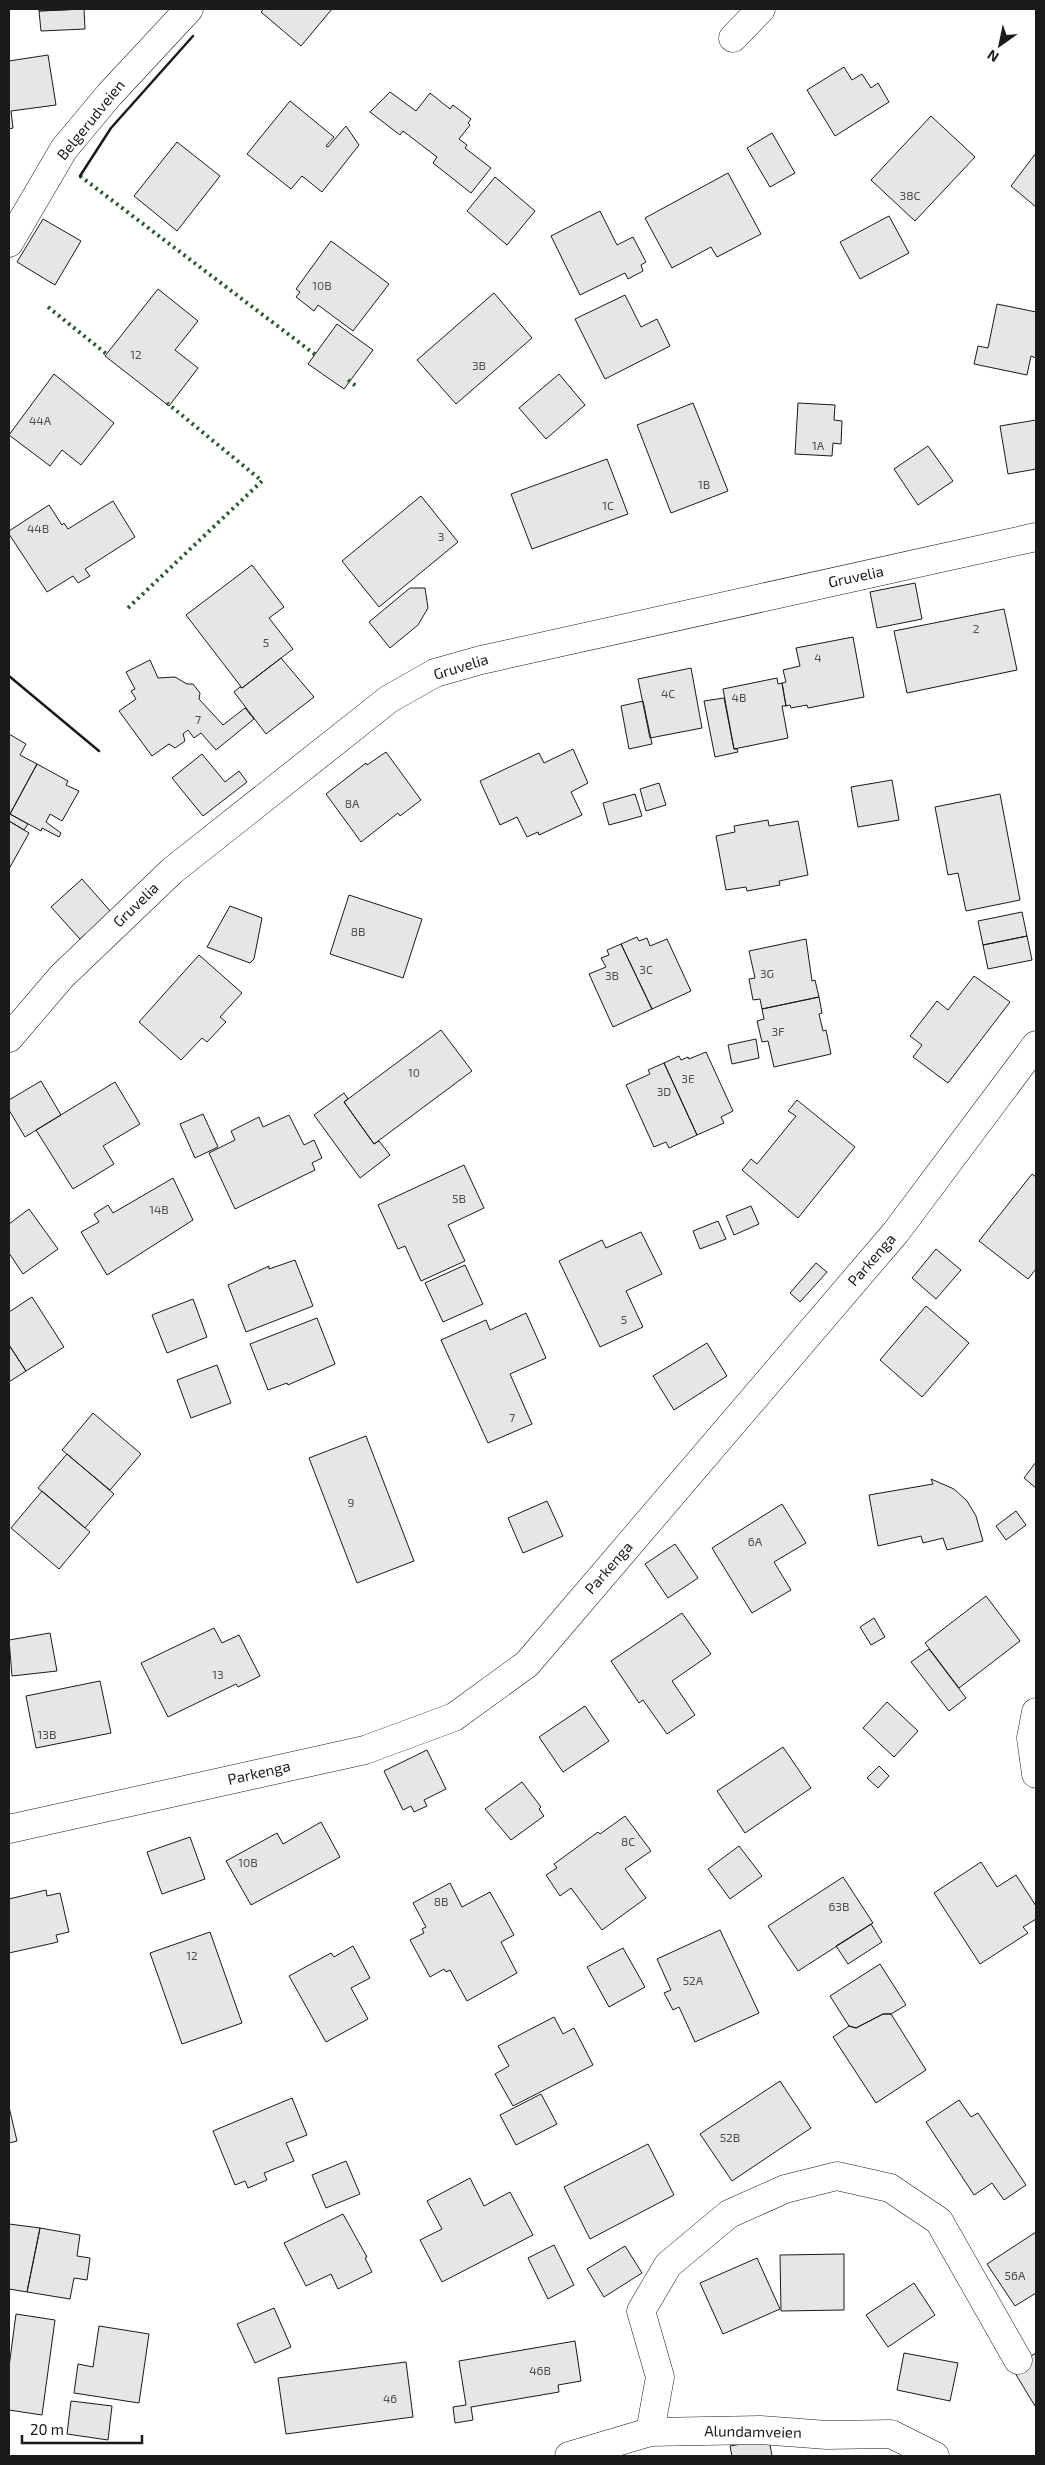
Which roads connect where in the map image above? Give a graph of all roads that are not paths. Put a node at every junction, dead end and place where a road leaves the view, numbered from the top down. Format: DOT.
graph roads {
  1 [pos="189,9"];
  2 [pos="761,9"];
  3 [pos="733,38"];
  4 [pos="9,243"];
  5 [pos="1036,537"];
  6 [pos="9,1038"];
  7 [pos="1036,1045"];
  8 [pos="1036,1712"];
  9 [pos="1036,1774"];
  10 [pos="9,1829"];
  11 [pos="1018,2360"];
  12 [pos="650,2432"];
  13 [pos="569,2456"];
  14 [pos="935,2456"];
  1 -- 4 [label="street, Belgerudveien"];
  2 -- 3 [label="street"];
  5 -- 6 [label="street, Gruvelia"];
  7 -- 10 [label="street, Parkenga"];
  8 -- 9 [label="street"];
  11 -- 12 [label="street"];
  12 -- 13 [label="street, Alundamveien"];
  12 -- 14 [label="street, Alundamveien"];
}
